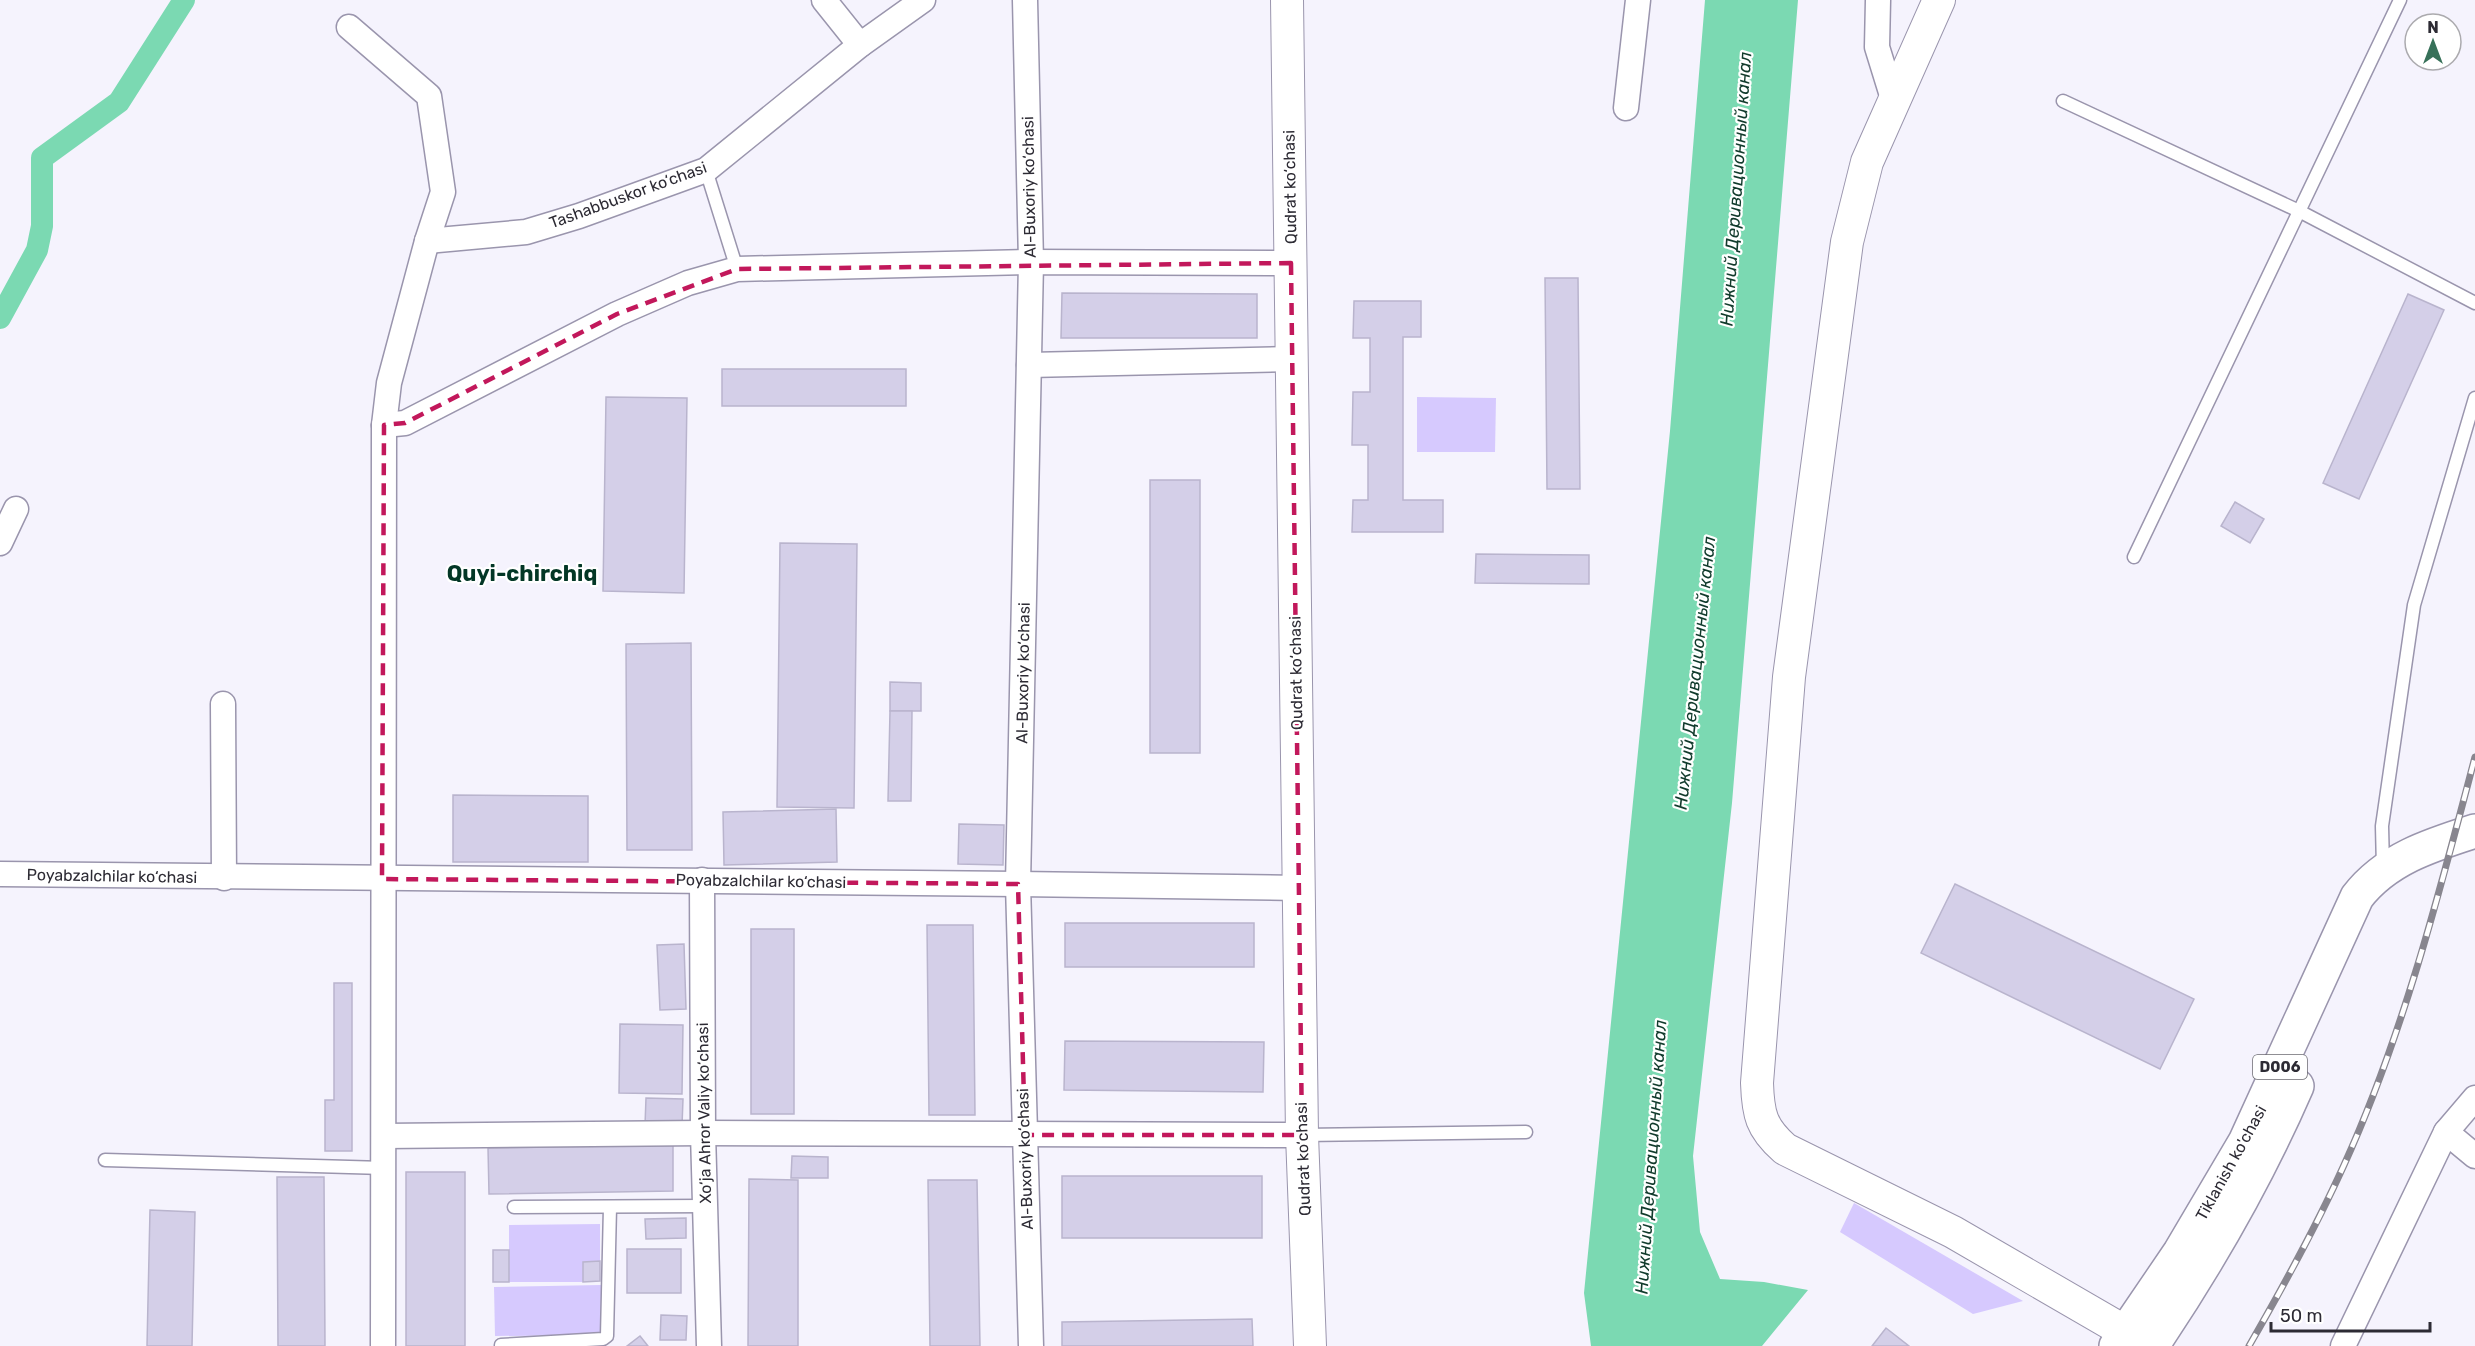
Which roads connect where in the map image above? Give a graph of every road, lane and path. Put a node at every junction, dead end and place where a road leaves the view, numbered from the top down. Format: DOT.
graph roads {
  1 [pos="824,0"];
  2 [pos="923,0"];
  3 [pos="1026,0"];
  4 [pos="1287,0"];
  5 [pos="1638,0"];
  6 [pos="1878,0"];
  7 [pos="1939,0"];
  8 [pos="2400,0"];
  9 [pos="349,27"];
  10 [pos="860,45"];
  11 [pos="2063,100"];
  12 [pos="1894,102"];
  13 [pos="1626,108"];
  14 [pos="706,170"];
  15 [pos="2299,211"];
  16 [pos="427,241"];
  17 [pos="1031,262"];
  18 [pos="1291,263"];
  19 [pos="737,268"];
  20 [pos="2475,303"];
  21 [pos="1292,359"];
  22 [pos="1029,365"];
  23 [pos="2475,398"];
  24 [pos="384,425"];
  25 [pos="16,509"];
  26 [pos="0,543"];
  27 [pos="2134,557"];
  28 [pos="223,704"];
  29 [pos="2475,831"];
  30 [pos="2475,845"];
  31 [pos="0,874"];
  32 [pos="224,878"];
  33 [pos="382,879"];
  34 [pos="702,880"];
  35 [pos="2384,880"];
  36 [pos="1018,884"];
  37 [pos="1299,888"];
  38 [pos="2475,1098"];
  39 [pos="1526,1132"];
  40 [pos="2446,1132"];
  41 [pos="703,1134"];
  42 [pos="1025,1135"];
  43 [pos="1302,1135"];
  44 [pos="384,1136"];
  45 [pos="2475,1156"];
  46 [pos="105,1160"];
  47 [pos="384,1168"];
  48 [pos="705,1206"];
  49 [pos="514,1207"];
  50 [pos="610,1207"];
  51 [pos="2136,1342"];
  52 [pos="501,1345"];
  53 [pos="383,1346"];
  54 [pos="709,1346"];
  55 [pos="1031,1346"];
  56 [pos="1310,1346"];
  57 [pos="2343,1346"];
  1 -- 10 [label="street"];
  2 -- 10 [label="street, Tashabbuskor ko‘chasi"];
  3 -- 17 [label="street, Al-Buxoriy ko‘chasi"];
  4 -- 18 [label="street, Qudrat ko‘chasi"];
  5 -- 13 [label="street"];
  6 -- 12 [label="street"];
  7 -- 12 [label="street"];
  8 -- 15 [label="lane"];
  9 -- 16 [label="street"];
  10 -- 14 [label="street, Tashabbuskor ko‘chasi"];
  11 -- 15 [label="lane"];
  12 -- 51 [label="street"];
  14 -- 16 [label="street, Tashabbuskor ko‘chasi"];
  14 -- 19 [label="lane"];
  15 -- 20 [label="lane"];
  15 -- 27 [label="lane"];
  16 -- 24 [label="street"];
  17 -- 18 [label="street"];
  17 -- 19 [label="street"];
  17 -- 22 [label="street, Al-Buxoriy ko‘chasi"];
  18 -- 21 [label="street, Qudrat ko‘chasi"];
  19 -- 24 [label="street"];
  21 -- 22 [label="street"];
  21 -- 37 [label="street, Qudrat ko‘chasi"];
  22 -- 36 [label="street, Al-Buxoriy ko‘chasi"];
  23 -- 35 [label="lane"];
  24 -- 33 [label="street"];
  25 -- 26 [label="street"];
  28 -- 32 [label="street"];
  29 -- 35 [label="main road"];
  30 -- 35 [label="main road, D006"];
  31 -- 32 [label="street, Poyabzalchilar ko‘chasi"];
  32 -- 33 [label="street, Poyabzalchilar ko‘chasi"];
  33 -- 34 [label="street, Poyabzalchilar ko‘chasi"];
  33 -- 44 [label="street"];
  34 -- 36 [label="street, Poyabzalchilar ko‘chasi"];
  34 -- 41 [label="street, Xo‘ja Ahror Valiy ko‘chasi"];
  35 -- 51 [label="main road, D006"];
  36 -- 37 [label="street, Poyabzalchilar ko‘chasi"];
  36 -- 42 [label="street, Al-Buxoriy ko‘chasi"];
  37 -- 43 [label="street, Qudrat ko‘chasi"];
  38 -- 40 [label="street"];
  39 -- 43 [label="lane"];
  40 -- 45 [label="street"];
  40 -- 57 [label="street"];
  41 -- 42 [label="street"];
  41 -- 44 [label="street"];
  41 -- 48 [label="street, Xo‘ja Ahror Valiy ko‘chasi"];
  42 -- 43 [label="street"];
  42 -- 55 [label="street, Al-Buxoriy ko‘chasi"];
  43 -- 56 [label="street, Qudrat ko‘chasi"];
  44 -- 47 [label="street"];
  46 -- 47 [label="lane"];
  47 -- 53 [label="street"];
  48 -- 50 [label="lane"];
  48 -- 54 [label="street, Xo‘ja Ahror Valiy ko‘chasi"];
  49 -- 50 [label="lane"];
  50 -- 52 [label="lane"];
}
